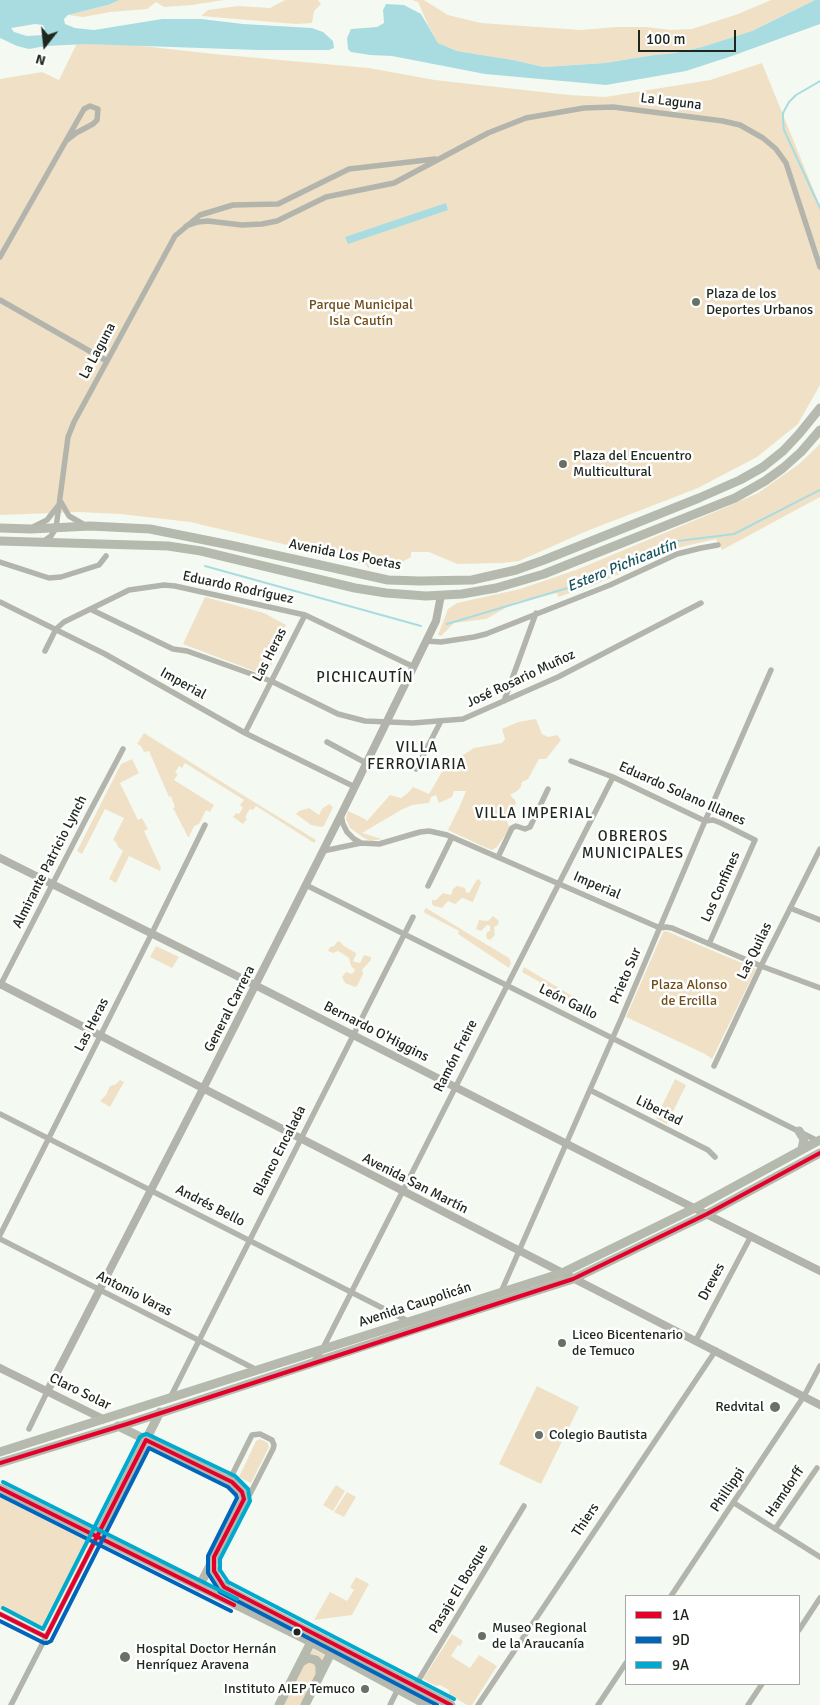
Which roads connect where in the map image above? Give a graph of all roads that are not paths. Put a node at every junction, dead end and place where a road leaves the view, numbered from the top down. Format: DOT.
graph roads {
  1 [pos="67,140"];
  2 [pos="440,159"];
  3 [pos="186,226"];
  4 [pos="0,257"];
  5 [pos="820,267"];
  6 [pos="0,300"];
  7 [pos="107,361"];
  8 [pos="820,408"];
  9 [pos="820,430"];
  10 [pos="60,500"];
  11 [pos="90,526"];
  12 [pos="0,528"];
  13 [pos="56,528"];
  14 [pos="31,529"];
  15 [pos="0,541"];
  16 [pos="38,543"];
  17 [pos="718,545"];
  18 [pos="106,556"];
  19 [pos="0,562"];
  20 [pos="472,580"];
  21 [pos="441,595"];
  22 [pos="0,602"];
  23 [pos="701,603"];
  24 [pos="90,609"];
  25 [pos="536,613"];
  26 [pos="304,615"];
  27 [pos="56,630"];
  28 [pos="426,641"];
  29 [pos="44,651"];
  30 [pos="414,667"];
  31 [pos="771,670"];
  32 [pos="271,681"];
  33 [pos="504,702"];
  34 [pos="441,721"];
  35 [pos="386,722"];
  36 [pos="245,733"];
  37 [pos="327,742"];
  38 [pos="123,749"];
  39 [pos="571,761"];
  40 [pos="366,762"];
  41 [pos="416,769"];
  42 [pos="613,776"];
  43 [pos="354,787"];
  44 [pos="548,789"];
  45 [pos="341,815"];
  46 [pos="705,821"];
  47 [pos="205,825"];
  48 [pos="452,837"];
  49 [pos="755,840"];
  50 [pos="362,844"];
  51 [pos="820,849"];
  52 [pos="322,851"];
  53 [pos="498,856"];
  54 [pos="0,858"];
  55 [pos="817,861"];
  56 [pos="52,884"];
  57 [pos="559,884"];
  58 [pos="306,885"];
  59 [pos="428,886"];
  60 [pos="790,908"];
  61 [pos="414,917"];
  62 [pos="820,920"];
  63 [pos="660,928"];
  64 [pos="152,933"];
  65 [pos="404,935"];
  66 [pos="710,944"];
  67 [pos="761,966"];
  68 [pos="0,985"];
  69 [pos="256,985"];
  70 [pos="507,986"];
  71 [pos="820,988"];
  72 [pos="101,1036"];
  73 [pos="354,1036"];
  74 [pos="612,1038"];
  75 [pos="714,1066"];
  76 [pos="456,1087"];
  77 [pos="203,1089"];
  78 [pos="590,1090"];
  79 [pos="0,1114"];
  80 [pos="799,1132"];
  81 [pos="49,1139"];
  82 [pos="301,1139"];
  83 [pos="819,1141"];
  84 [pos="566,1143"];
  85 [pos="802,1149"];
  86 [pos="820,1153"];
  87 [pos="715,1157"];
  88 [pos="150,1190"];
  89 [pos="402,1191"];
  90 [pos="695,1208"];
  91 [pos="707,1214"];
  92 [pos="0,1235"];
  93 [pos="751,1236"];
  94 [pos="0,1240"];
  95 [pos="250,1241"];
  96 [pos="519,1251"];
  97 [pos="820,1271"];
  98 [pos="562,1273"];
  99 [pos="573,1279"];
  100 [pos="99,1290"];
  101 [pos="351,1292"];
  102 [pos="501,1292"];
  103 [pos="408,1321"];
  104 [pos="198,1340"];
  105 [pos="696,1340"];
  106 [pos="322,1348"];
  107 [pos="716,1350"];
  108 [pos="312,1363"];
  109 [pos="820,1366"];
  110 [pos="0,1368"];
  111 [pos="257,1370"];
  112 [pos="48,1392"];
  113 [pos="183,1394"];
  114 [pos="804,1396"];
  115 [pos="170,1398"];
  116 [pos="820,1404"];
  117 [pos="159,1413"];
  118 [pos="104,1419"];
  119 [pos="119,1426"];
  120 [pos="29,1429"];
  121 [pos="146,1440"];
  122 [pos="0,1452"];
  123 [pos="0,1463"];
  124 [pos="817,1468"];
  125 [pos="229,1481"];
  126 [pos="0,1488"];
  127 [pos="242,1503"];
  128 [pos="734,1503"];
  129 [pos="524,1506"];
  130 [pos="775,1529"];
  131 [pos="97,1536"];
  132 [pos="214,1556"];
  133 [pos="820,1558"];
  134 [pos="199,1587"];
  135 [pos="672,1595"];
  136 [pos="820,1598"];
  137 [pos="0,1614"];
  138 [pos="800,1628"];
  139 [pos="46,1637"];
  140 [pos="326,1640"];
  141 [pos="311,1642"];
  142 [pos="331,1653"];
  143 [pos="625,1664"];
  144 [pos="299,1665"];
  145 [pos="320,1674"];
  146 [pos="761,1685"];
  147 [pos="414,1686"];
  148 [pos="398,1689"];
  149 [pos="10,1705"];
  150 [pos="279,1705"];
  151 [pos="305,1705"];
  152 [pos="390,1705"];
  153 [pos="427,1705"];
  154 [pos="451,1705"];
  155 [pos="478,1705"];
  156 [pos="598,1705"];
  157 [pos="748,1705"];
  1 -- 1 [label="street"];
  1 -- 4 [label="street"];
  2 -- 3 [label="street, La Laguna"];
  2 -- 3 [label="street, La Laguna"];
  2 -- 5 [label="street, La Laguna"];
  3 -- 7 [label="street, La Laguna"];
  6 -- 7 [label="street"];
  7 -- 10 [label="street, La Laguna"];
  8 -- 20 [label="main road, Avenida Los Poetas"];
  9 -- 21 [label="main road, Avenida Los Poetas"];
  10 -- 11 [label="street"];
  10 -- 13 [label="street, La Laguna"];
  10 -- 14 [label="street"];
  11 -- 13 [label="main road, Avenida Los Poetas"];
  11 -- 20 [label="main road, Avenida Los Poetas"];
  12 -- 14 [label="main road, Avenida Los Poetas"];
  13 -- 14 [label="main road, Avenida Los Poetas"];
  13 -- 16 [label="street"];
  15 -- 16 [label="main road, Avenida Los Poetas"];
  16 -- 21 [label="main road, Avenida Los Poetas"];
  17 -- 25 [label="street"];
  18 -- 19 [label="street"];
  20 -- 21 [label="main road"];
  21 -- 28 [label="main road, General Carrera"];
  22 -- 27 [label="street, Imperial"];
  23 -- 33 [label="street, José Rosario Muñoz"];
  24 -- 26 [label="street, Eduardo Rodríguez"];
  24 -- 27 [label="street, Eduardo Rodríguez"];
  24 -- 32 [label="street, José Rosario Muñoz"];
  25 -- 28 [label="street"];
  25 -- 33 [label="street"];
  26 -- 30 [label="street, Eduardo Rodríguez"];
  26 -- 32 [label="street, Las Heras"];
  27 -- 29 [label="street"];
  27 -- 36 [label="street, Imperial"];
  28 -- 30 [label="main road, General Carrera"];
  30 -- 35 [label="main road, General Carrera"];
  31 -- 46 [label="street, Prieto Sur"];
  32 -- 35 [label="street, José Rosario Muñoz"];
  32 -- 36 [label="street, Las Heras"];
  33 -- 34 [label="street, José Rosario Muñoz"];
  34 -- 35 [label="street, José Rosario Muñoz"];
  34 -- 41 [label="street"];
  35 -- 40 [label="main road, General Carrera"];
  36 -- 43 [label="street, Imperial"];
  37 -- 40 [label="street"];
  38 -- 56 [label="street, Almirante Patricio Lynch"];
  39 -- 42 [label="street, Eduardo Solano Illanes"];
  40 -- 43 [label="main road, General Carrera"];
  42 -- 46 [label="street, Eduardo Solano Illanes"];
  42 -- 57 [label="street, Ramón Freire"];
  43 -- 45 [label="main road, General Carrera"];
  44 -- 53 [label="street"];
  45 -- 50 [label="street"];
  45 -- 52 [label="main road, General Carrera"];
  46 -- 49 [label="street, Eduardo Solano Illanes"];
  46 -- 63 [label="street, Prieto Sur"];
  47 -- 64 [label="street, Las Heras"];
  48 -- 50 [label="street, Imperial"];
  48 -- 53 [label="street, Imperial"];
  48 -- 59 [label="street"];
  49 -- 66 [label="street, Los Confines"];
  50 -- 52 [label="street, Imperial"];
  51 -- 55 [label="street, Las Quilas"];
  52 -- 58 [label="main road, General Carrera"];
  53 -- 57 [label="street, Imperial"];
  54 -- 56 [label="main road, Bernardo O'Higgins"];
  55 -- 60 [label="street, Las Quilas"];
  56 -- 64 [label="main road, Bernardo O'Higgins"];
  56 -- 68 [label="street, Almirante Patricio Lynch"];
  57 -- 63 [label="street, Imperial"];
  57 -- 70 [label="street, Ramón Freire"];
  58 -- 65 [label="street, León Gallo"];
  58 -- 69 [label="main road, General Carrera"];
  60 -- 62 [label="street"];
  60 -- 67 [label="street, Las Quilas"];
  61 -- 65 [label="street, Blanco Encalada"];
  63 -- 66 [label="street, Imperial"];
  63 -- 74 [label="street, Prieto Sur"];
  64 -- 69 [label="main road, Bernardo O'Higgins"];
  64 -- 72 [label="street, Las Heras"];
  65 -- 70 [label="street, León Gallo"];
  65 -- 73 [label="street, Blanco Encalada"];
  66 -- 67 [label="street, Imperial"];
  67 -- 71 [label="street, Imperial"];
  67 -- 75 [label="street, Las Quilas"];
  68 -- 72 [label="main road, Avenida San Martín"];
  69 -- 73 [label="main road, Bernardo O'Higgins"];
  69 -- 77 [label="main road, General Carrera"];
  70 -- 74 [label="street, León Gallo"];
  70 -- 76 [label="street, Ramón Freire"];
  72 -- 77 [label="main road, Avenida San Martín"];
  72 -- 81 [label="street, Las Heras"];
  73 -- 76 [label="main road, Bernardo O'Higgins"];
  73 -- 82 [label="street, Blanco Encalada"];
  74 -- 78 [label="street, Prieto Sur"];
  74 -- 80 [label="street, León Gallo"];
  76 -- 84 [label="main road, Bernardo O'Higgins"];
  76 -- 89 [label="street, Ramón Freire"];
  77 -- 82 [label="main road, Avenida San Martín"];
  77 -- 88 [label="main road, General Carrera"];
  78 -- 84 [label="street, Prieto Sur"];
  78 -- 87 [label="street, Libertad"];
  79 -- 81 [label="street, Andrés Bello"];
  80 -- 83 [label="street, León Gallo"];
  80 -- 85 [label="main road"];
  81 -- 88 [label="street, Andrés Bello"];
  81 -- 92 [label="street, Las Heras"];
  82 -- 89 [label="main road, Avenida San Martín"];
  82 -- 95 [label="street, Blanco Encalada"];
  83 -- 85 [label="main road, Avenida Caupolicán"];
  84 -- 90 [label="main road, Bernardo O'Higgins"];
  84 -- 96 [label="street, Prieto Sur"];
  85 -- 90 [label="main road, Avenida Caupolicán"];
  86 -- 91 [label="main road, Avenida Caupolicán"];
  88 -- 95 [label="street, Andrés Bello"];
  88 -- 100 [label="main road, General Carrera"];
  89 -- 96 [label="main road, Avenida San Martín"];
  89 -- 101 [label="street, Ramón Freire"];
  90 -- 91 [label="main road, Bernardo O'Higgins"];
  90 -- 98 [label="main road, Avenida Caupolicán"];
  91 -- 93 [label="main road, Bernardo O'Higgins"];
  91 -- 99 [label="main road, Avenida Caupolicán"];
  93 -- 97 [label="main road, Bernardo O'Higgins"];
  93 -- 105 [label="street, Dreves"];
  94 -- 100 [label="street, Antonio Varas"];
  95 -- 101 [label="street, Andrés Bello"];
  95 -- 104 [label="street, Blanco Encalada"];
  96 -- 98 [label="main road, Avenida San Martín"];
  96 -- 102 [label="street, Prieto Sur"];
  98 -- 99 [label="main road, Avenida San Martín"];
  98 -- 102 [label="main road, Avenida Caupolicán"];
  99 -- 105 [label="main road, Avenida San Martín"];
  99 -- 108 [label="main road, Avenida Caupolicán"];
  100 -- 104 [label="street, Antonio Varas"];
  100 -- 112 [label="main road, General Carrera"];
  101 -- 103 [label="street, Andrés Bello"];
  101 -- 106 [label="street, Ramón Freire"];
  102 -- 103 [label="main road, Avenida Caupolicán"];
  103 -- 106 [label="main road, Avenida Caupolicán"];
  104 -- 111 [label="street, Antonio Varas"];
  104 -- 115 [label="street, Blanco Encalada"];
  105 -- 107 [label="main road, Avenida San Martín"];
  106 -- 108 [label="street, Ramón Freire"];
  106 -- 111 [label="main road, Avenida Caupolicán"];
  107 -- 114 [label="main road, Avenida San Martín"];
  107 -- 155 [label="street, Thiers"];
  108 -- 117 [label="main road, Avenida Caupolicán"];
  109 -- 114 [label="street, Phillippi"];
  110 -- 112 [label="main road, Claro Solar"];
  111 -- 113 [label="main road, Avenida Caupolicán"];
  112 -- 118 [label="main road, Claro Solar"];
  112 -- 120 [label="street, General Carrera"];
  113 -- 115 [label="main road, Avenida Caupolicán"];
  113 -- 117 [label="main road"];
  114 -- 116 [label="main road, Avenida San Martín"];
  114 -- 128 [label="street, Phillippi"];
  115 -- 118 [label="main road, Avenida Caupolicán"];
  117 -- 119 [label="main road, Avenida Caupolicán"];
  117 -- 121 [label="main road"];
  118 -- 119 [label="main road, Claro Solar"];
  118 -- 122 [label="main road, Avenida Caupolicán"];
  119 -- 121 [label="main road, Claro Solar"];
  119 -- 123 [label="main road, Avenida Caupolicán"];
  121 -- 125 [label="main road, Claro Solar"];
  121 -- 131 [label="main road"];
  124 -- 130 [label="street, Hamdorff"];
  125 -- 127 [label="main road"];
  125 -- 127 [label="street"];
  126 -- 131 [label="main road"];
  127 -- 132 [label="main road"];
  128 -- 130 [label="street"];
  128 -- 135 [label="street, Phillippi"];
  129 -- 147 [label="street, Pasaje El Bosque"];
  130 -- 133 [label="street"];
  131 -- 134 [label="main road"];
  131 -- 139 [label="street"];
  132 -- 134 [label="main road"];
  132 -- 140 [label="main road"];
  134 -- 141 [label="main road"];
  136 -- 138 [label="street"];
  137 -- 139 [label="street"];
  139 -- 149 [label="street"];
  140 -- 141 [label="main road"];
  140 -- 147 [label="main road"];
  141 -- 142 [label="main road"];
  141 -- 144 [label="main road"];
  142 -- 145 [label="main road"];
  142 -- 148 [label="main road"];
  143 -- 156 [label="street"];
  144 -- 145 [label="main road"];
  144 -- 150 [label="main road"];
  145 -- 151 [label="main road"];
  146 -- 157 [label="street"];
  147 -- 154 [label="main road"];
  148 -- 152 [label="street"];
  148 -- 153 [label="main road"];
}
